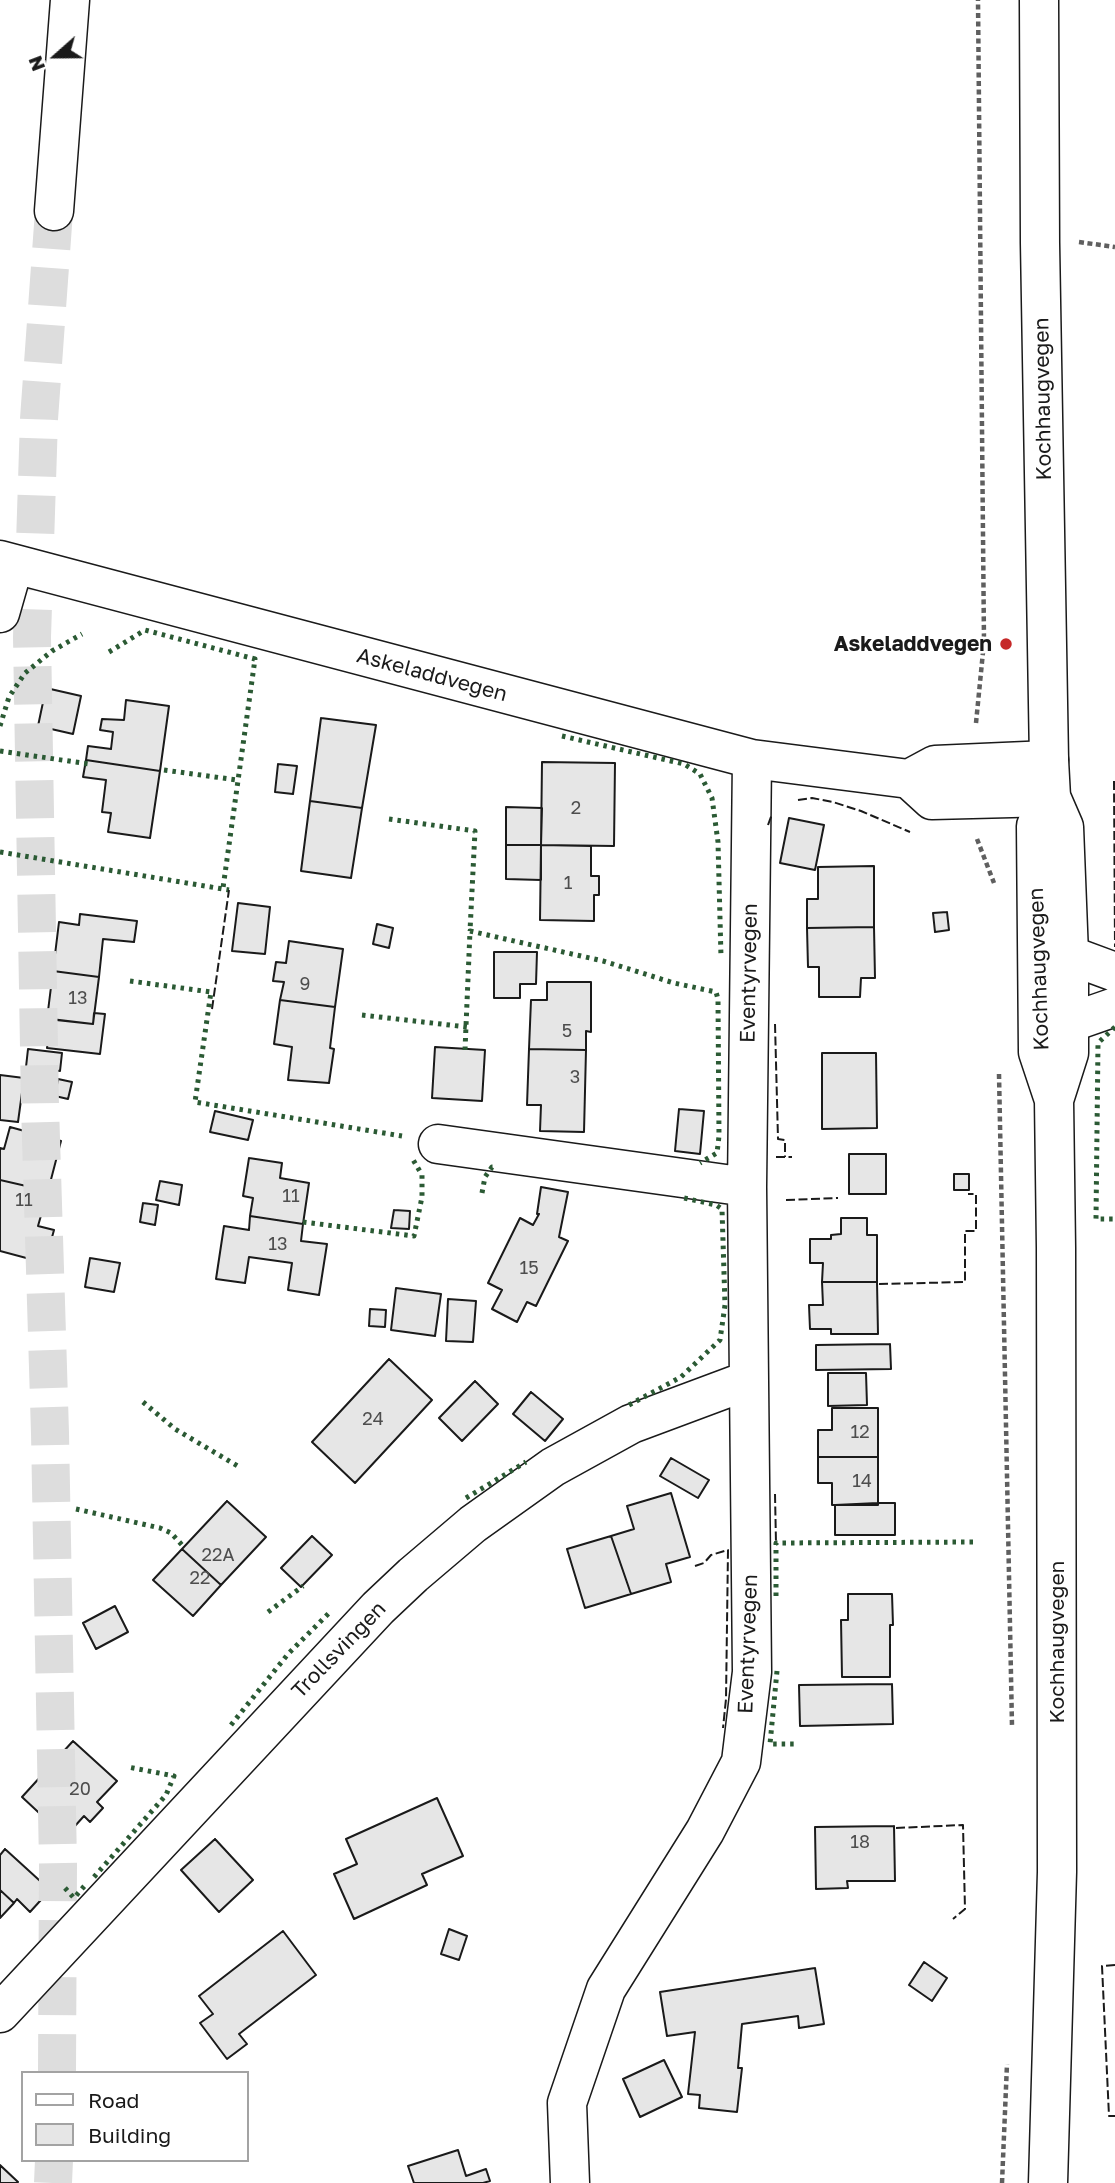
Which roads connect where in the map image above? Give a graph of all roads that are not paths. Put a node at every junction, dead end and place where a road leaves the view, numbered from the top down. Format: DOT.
graph roads {
  1 [pos="70,0"];
  2 [pos="1039,0"];
  3 [pos="54,211"];
  4 [pos="7,562"];
  5 [pos="0,612"];
  6 [pos="752,759"];
  7 [pos="1050,779"];
  8 [pos="1069,955"];
  9 [pos="1115,972"];
  10 [pos="1115,1007"];
  11 [pos="1069,1023"];
  12 [pos="1054,1100"];
  13 [pos="438,1144"];
  14 [pos="747,1188"];
  15 [pos="749,1380"];
  16 [pos="0,2013"];
  17 [pos="570,2183"];
  18 [pos="1048,2183"];
  1 -- 3 [label="main road"];
  2 -- 7 [label="main road, Kochhaugvegen"];
  4 -- 5 [label="main road"];
  4 -- 6 [label="main road, Askeladdvegen"];
  6 -- 7 [label="main road, Askeladdvegen"];
  6 -- 14 [label="main road, Eventyrvegen"];
  7 -- 8 [label="main road, Kochhaugvegen"];
  7 -- 12 [label="main road, Kochhaugvegen"];
  8 -- 9 [label="main road"];
  8 -- 11 [label="main road, Kochhaugvegen"];
  10 -- 11 [label="main road"];
  11 -- 12 [label="main road, Kochhaugvegen"];
  12 -- 18 [label="main road, Kochhaugvegen"];
  13 -- 14 [label="main road"];
  14 -- 15 [label="main road, Eventyrvegen"];
  15 -- 16 [label="main road, Trollsvingen"];
  15 -- 17 [label="main road, Eventyrvegen"];
}
